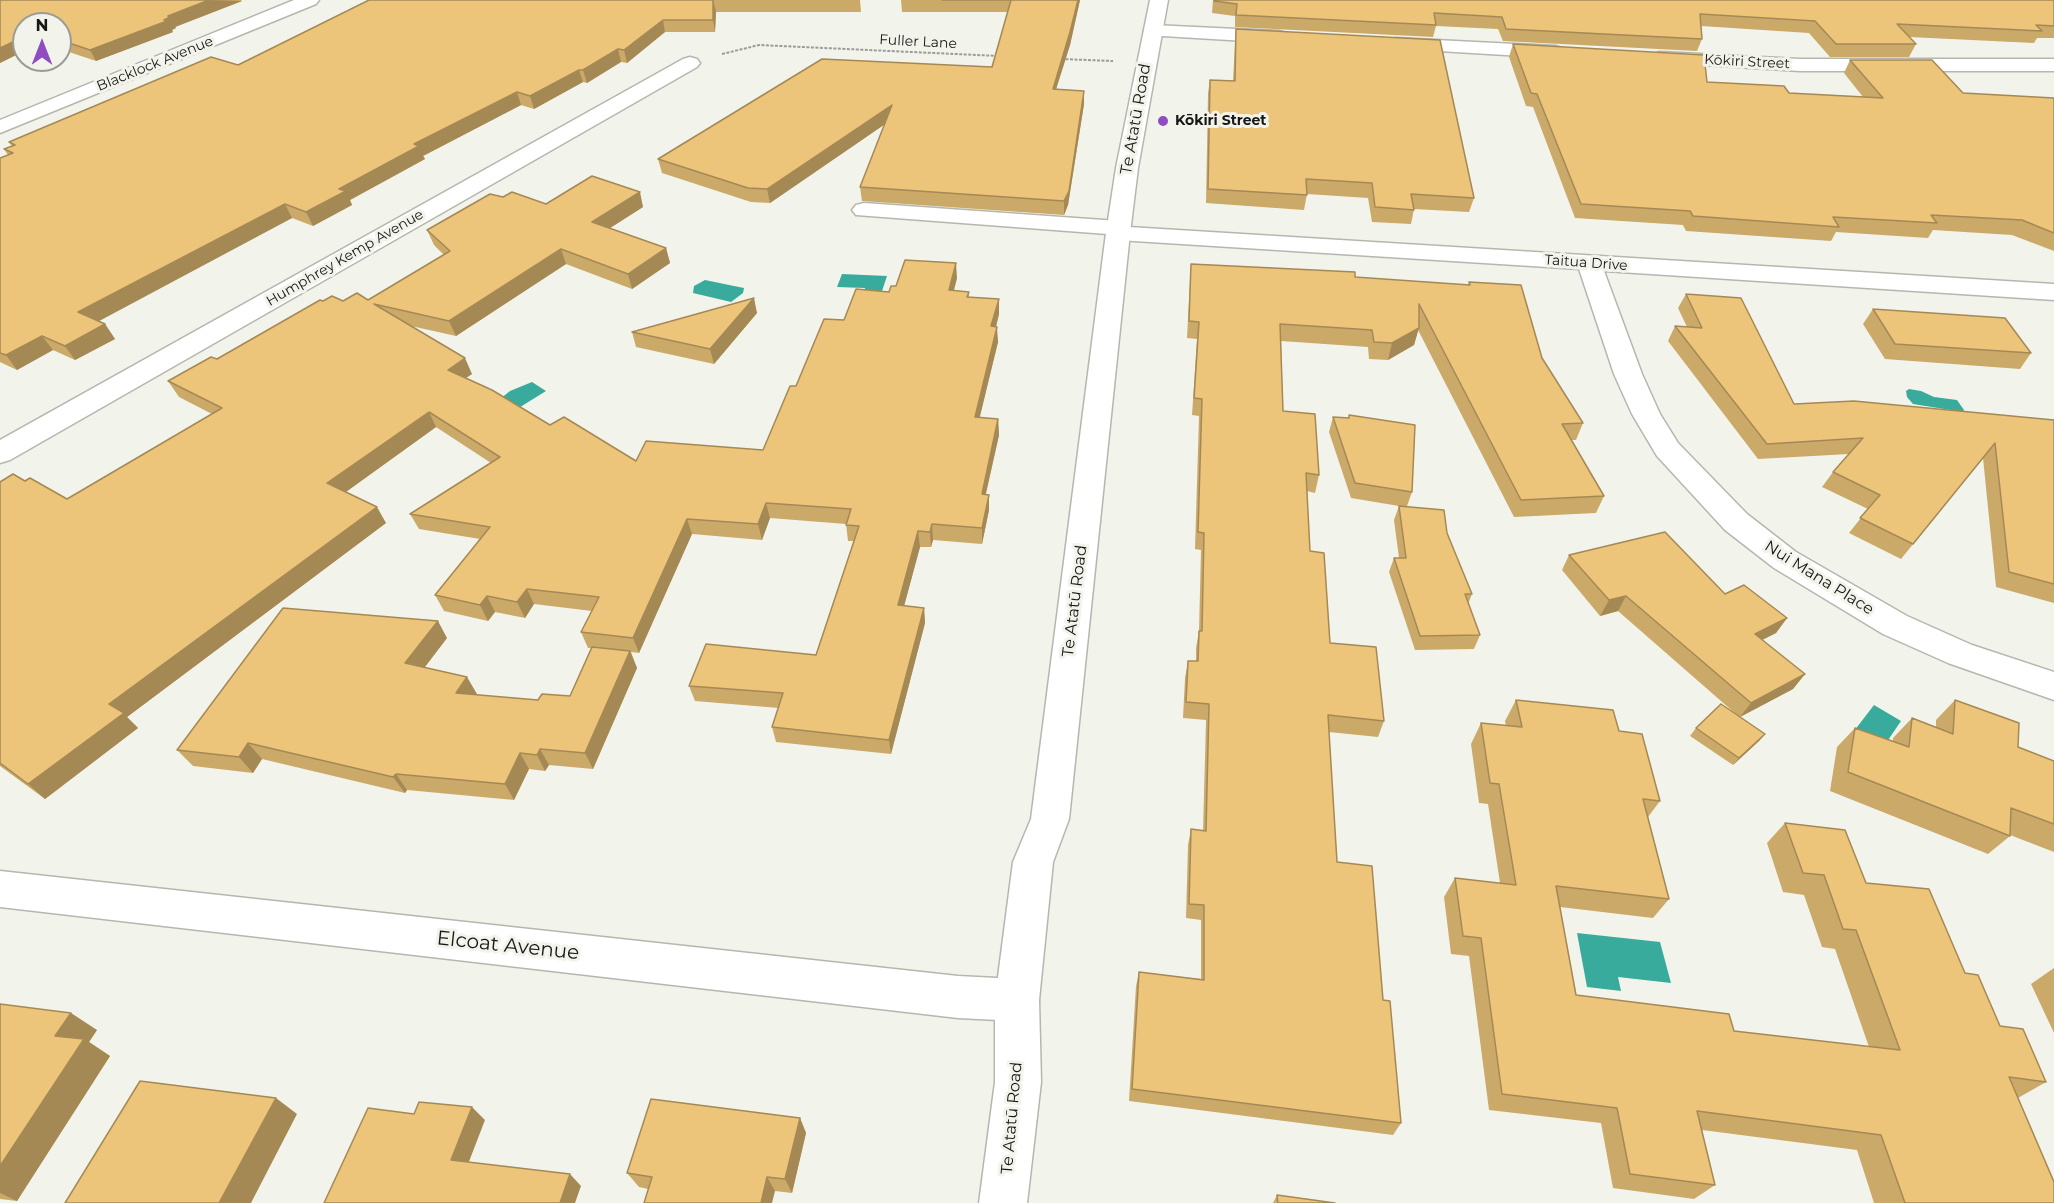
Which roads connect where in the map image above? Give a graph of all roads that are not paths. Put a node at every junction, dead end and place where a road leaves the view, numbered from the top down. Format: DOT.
graph roads {
  1 [pos="310,0"];
  2 [pos="1160,0"];
  3 [pos="1153,31"];
  4 [pos="1292,38"];
  5 [pos="1375,42"];
  6 [pos="1576,53"];
  7 [pos="1647,57"];
  8 [pos="690,63"];
  9 [pos="2054,65"];
  10 [pos="0,127"];
  11 [pos="864,210"];
  12 [pos="1118,230"];
  13 [pos="1589,264"];
  14 [pos="2054,291"];
  15 [pos="0,453"];
  16 [pos="2054,686"];
  17 [pos="0,889"];
  18 [pos="1017,1000"];
  19 [pos="1003,1203"];
  1 -- 10 [label="street, Blacklock Avenue"];
  2 -- 3 [label="street, Te Atatū Road"];
  3 -- 4 [label="street"];
  3 -- 12 [label="street, Te Atatū Road"];
  5 -- 6 [label="street"];
  7 -- 9 [label="street, Kōkiri Street"];
  8 -- 15 [label="street, Humphrey Kemp Avenue"];
  11 -- 12 [label="street, Taitua Drive"];
  12 -- 13 [label="street, Taitua Drive"];
  12 -- 18 [label="street, Te Atatū Road"];
  13 -- 14 [label="street, Taitua Drive"];
  13 -- 16 [label="street, Nui Mana Place"];
  17 -- 18 [label="street, Elcoat Avenue"];
  18 -- 19 [label="street, Te Atatū Road"];
}
